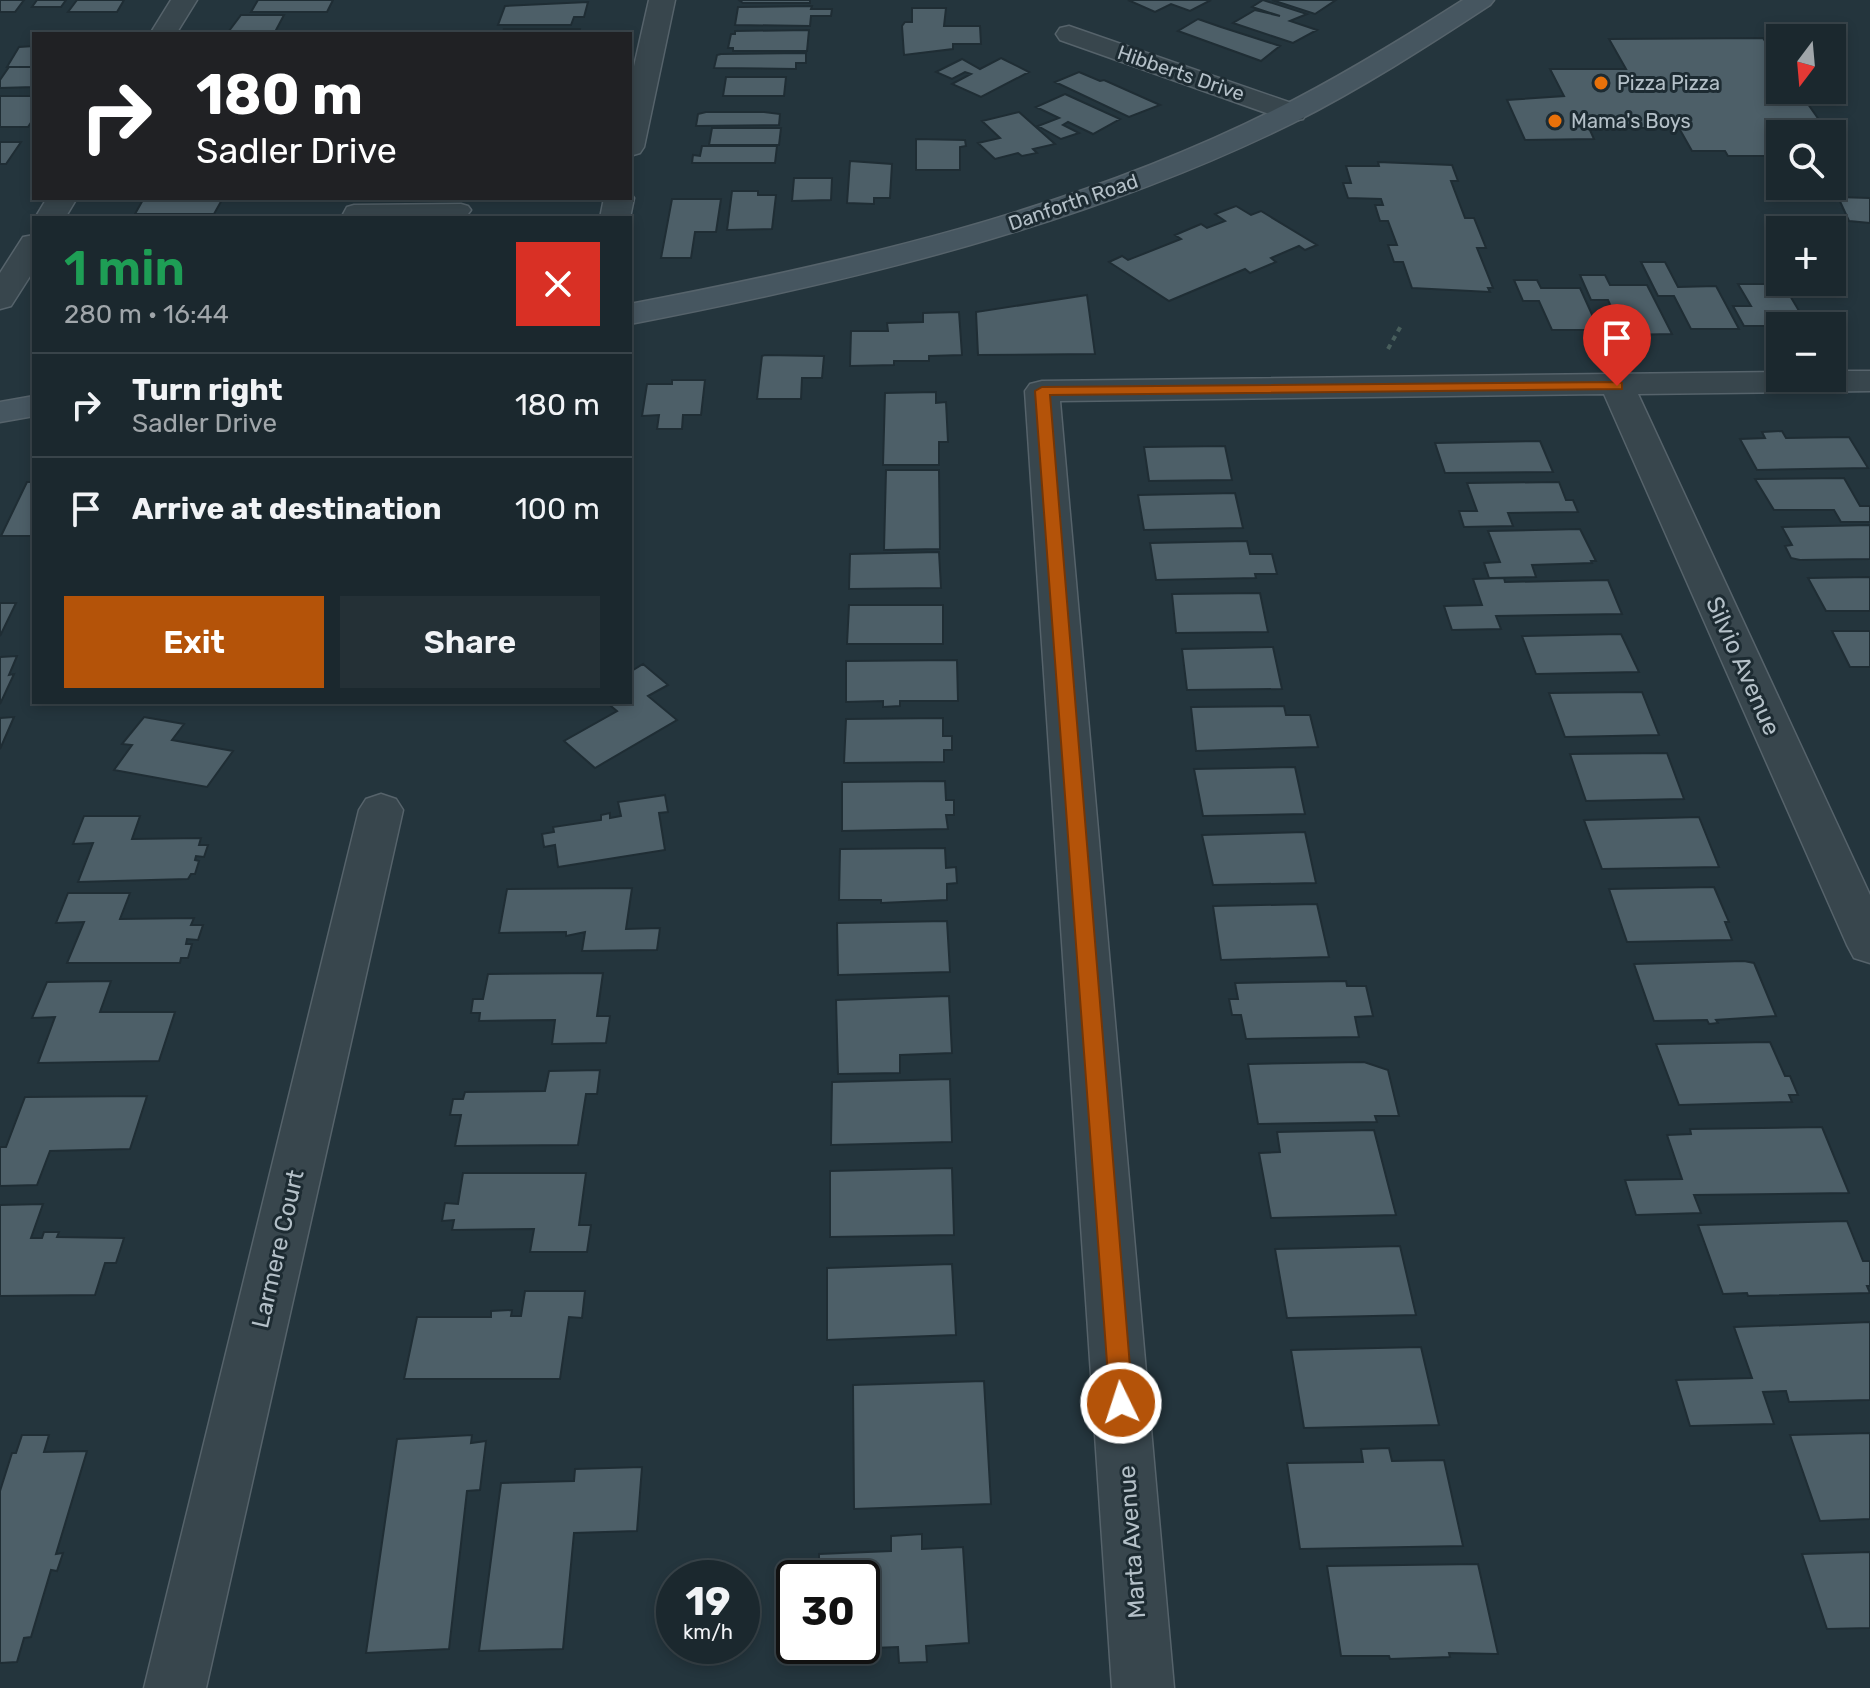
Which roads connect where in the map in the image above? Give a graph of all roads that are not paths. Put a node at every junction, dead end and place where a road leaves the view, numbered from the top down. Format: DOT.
graph roads {
  1 [pos="184,0"];
  2 [pos="662,0"];
  3 [pos="1481,0"];
  4 [pos="164,32"];
  5 [pos="1069,34"];
  6 [pos="1293,113"];
  7 [pos="632,138"];
  8 [pos="461,210"];
  9 [pos="352,216"];
  10 [pos="32,247"];
  11 [pos="0,299"];
  12 [pos="632,314"];
  13 [pos="1870,381"];
  14 [pos="1617,386"];
  15 [pos="32,406"];
  16 [pos="0,412"];
  17 [pos="381,810"];
  18 [pos="1870,945"];
  19 [pos="175,1688"];
  20 [pos="1143,1688"];
  1 -- 4 [label="street"];
  2 -- 7 [label="street"];
  3 -- 6 [label="main road, Danforth Road"];
  5 -- 6 [label="street, Hibberts Drive"];
  6 -- 12 [label="main road, Danforth Road"];
  8 -- 9 [label="lane"];
  10 -- 11 [label="street"];
  13 -- 14 [label="street"];
  14 -- 18 [label="street, Silvio Avenue"];
  14 -- 20 [label="street, Marta Avenue"];
  15 -- 16 [label="main road"];
  17 -- 19 [label="street, Larmere Court"];
}
